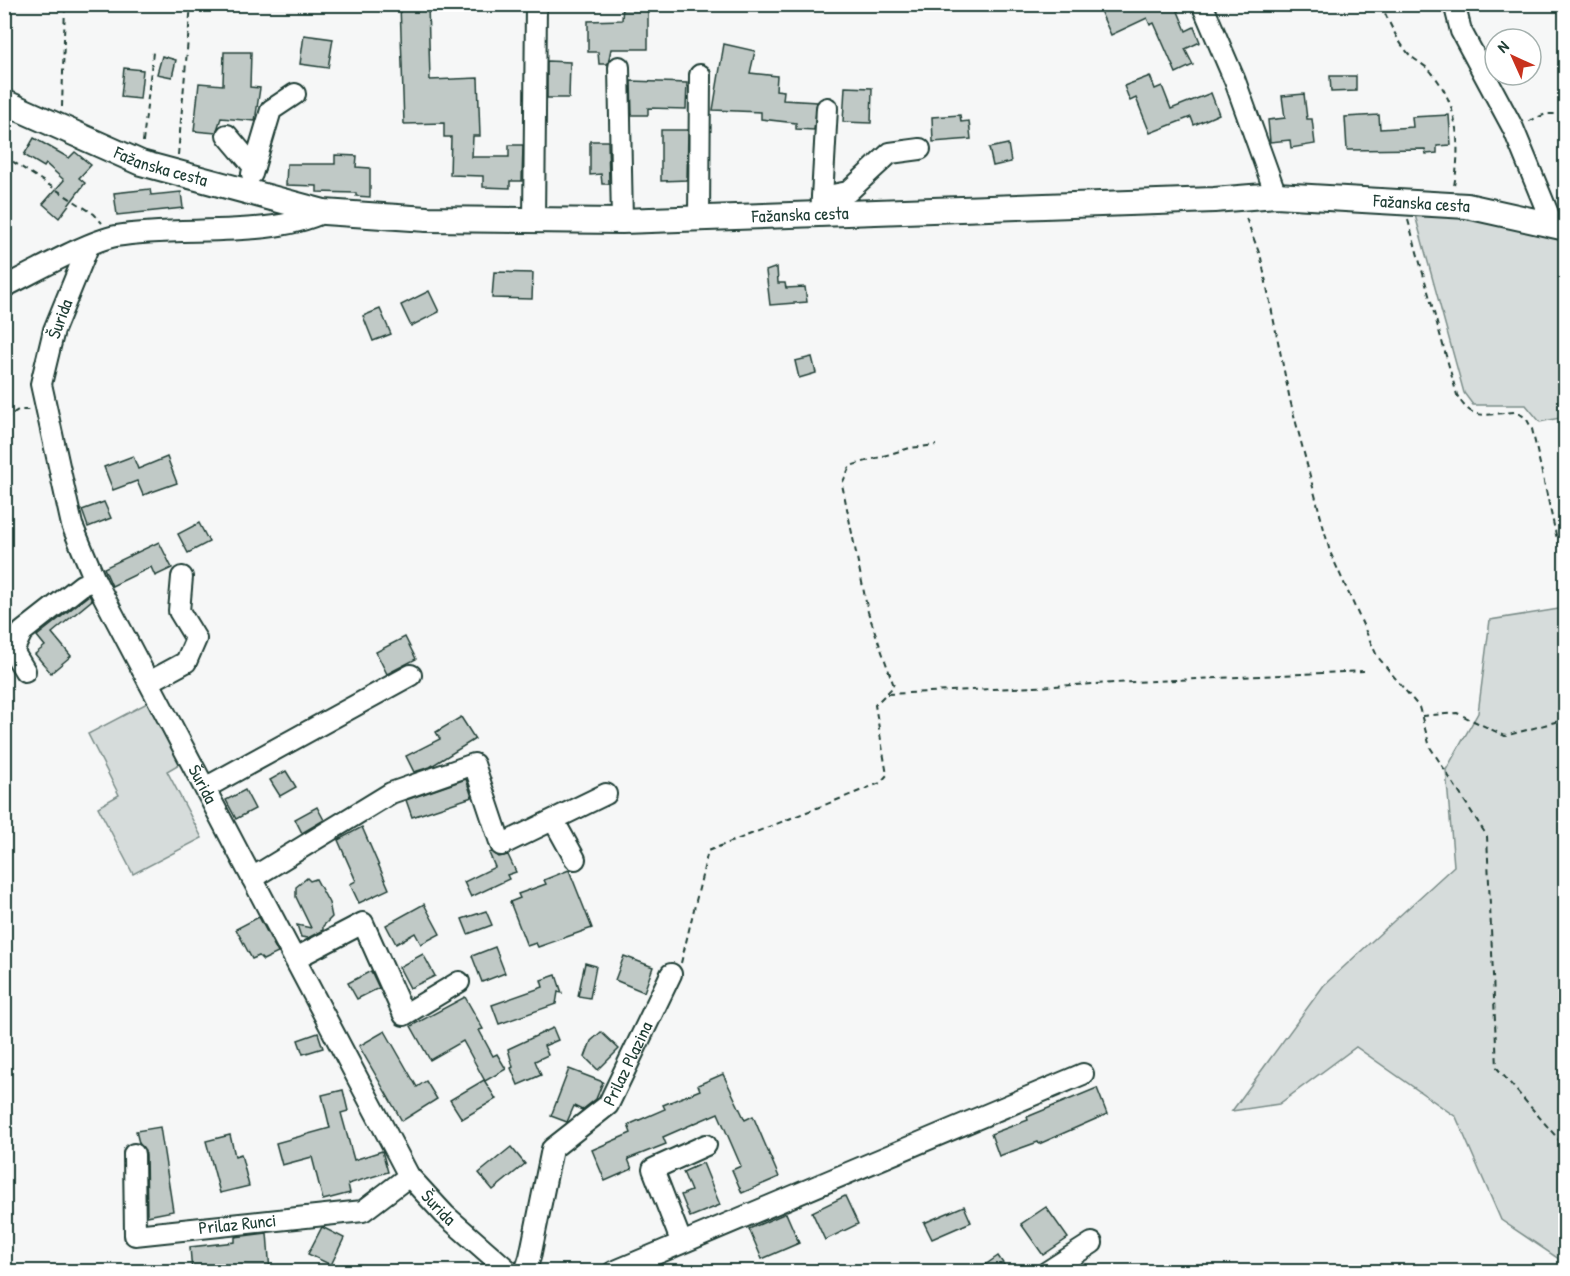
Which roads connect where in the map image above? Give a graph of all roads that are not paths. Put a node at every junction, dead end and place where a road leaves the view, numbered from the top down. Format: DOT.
graph roads {
  1 [pos="536,4"];
  2 [pos="1202,4"];
  3 [pos="1458,4"];
  4 [pos="619,67"];
  5 [pos="700,75"];
  6 [pos="295,94"];
  7 [pos="4,102"];
  8 [pos="827,108"];
  9 [pos="227,135"];
  10 [pos="920,149"];
  11 [pos="254,167"];
  12 [pos="246,191"];
  13 [pos="1276,195"];
  14 [pos="821,206"];
  15 [pos="324,212"];
  16 [pos="699,218"];
  17 [pos="534,220"];
  18 [pos="622,221"];
  19 [pos="1559,226"];
  20 [pos="88,247"];
  21 [pos="4,287"];
  22 [pos="182,577"];
  23 [pos="95,580"];
  24 [pos="13,636"];
  25 [pos="25,671"];
  26 [pos="411,675"];
  27 [pos="149,682"];
  28 [pos="205,788"];
  29 [pos="606,794"];
  30 [pos="554,821"];
  31 [pos="575,859"];
  32 [pos="252,878"];
  33 [pos="296,958"];
  34 [pos="671,974"];
  35 [pos="459,982"];
  36 [pos="1083,1074"];
  37 [pos="706,1145"];
  38 [pos="134,1154"];
  39 [pos="409,1176"];
  40 [pos="681,1241"];
  41 [pos="1092,1243"];
  42 [pos="510,1272"];
  43 [pos="525,1272"];
  44 [pos="613,1272"];
  45 [pos="1047,1272"];
  1 -- 17 [label="street"];
  2 -- 13 [label="street"];
  3 -- 19 [label="street"];
  4 -- 18 [label="street"];
  5 -- 16 [label="street"];
  6 -- 11 [label="street"];
  7 -- 12 [label="main road, Fažanska cesta"];
  8 -- 14 [label="street"];
  9 -- 11 [label="street"];
  10 -- 14 [label="street"];
  11 -- 12 [label="street"];
  12 -- 15 [label="main road, Fažanska cesta"];
  13 -- 14 [label="main road, Fažanska cesta"];
  13 -- 19 [label="main road, Fažanska cesta"];
  14 -- 16 [label="main road, Fažanska cesta"];
  15 -- 17 [label="main road, Fažanska cesta"];
  15 -- 20 [label="street, Fažanska cesta"];
  16 -- 18 [label="main road, Fažanska cesta"];
  17 -- 18 [label="main road, Fažanska cesta"];
  20 -- 21 [label="street, Fažanska cesta"];
  20 -- 23 [label="street, Šurida"];
  22 -- 27 [label="street"];
  23 -- 24 [label="street"];
  23 -- 27 [label="street, Šurida"];
  24 -- 25 [label="street"];
  26 -- 28 [label="street"];
  27 -- 28 [label="street, Šurida"];
  28 -- 32 [label="street, Šurida"];
  29 -- 30 [label="street"];
  30 -- 31 [label="street"];
  30 -- 32 [label="street"];
  32 -- 33 [label="street, Šurida"];
  33 -- 35 [label="street"];
  33 -- 39 [label="street, Šurida"];
  34 -- 43 [label="street, Prilaz Plazina"];
  36 -- 40 [label="street"];
  37 -- 40 [label="street"];
  38 -- 39 [label="street, Prilaz Runci"];
  39 -- 42 [label="street, Šurida"];
  40 -- 44 [label="street"];
  41 -- 45 [label="street"];
}
